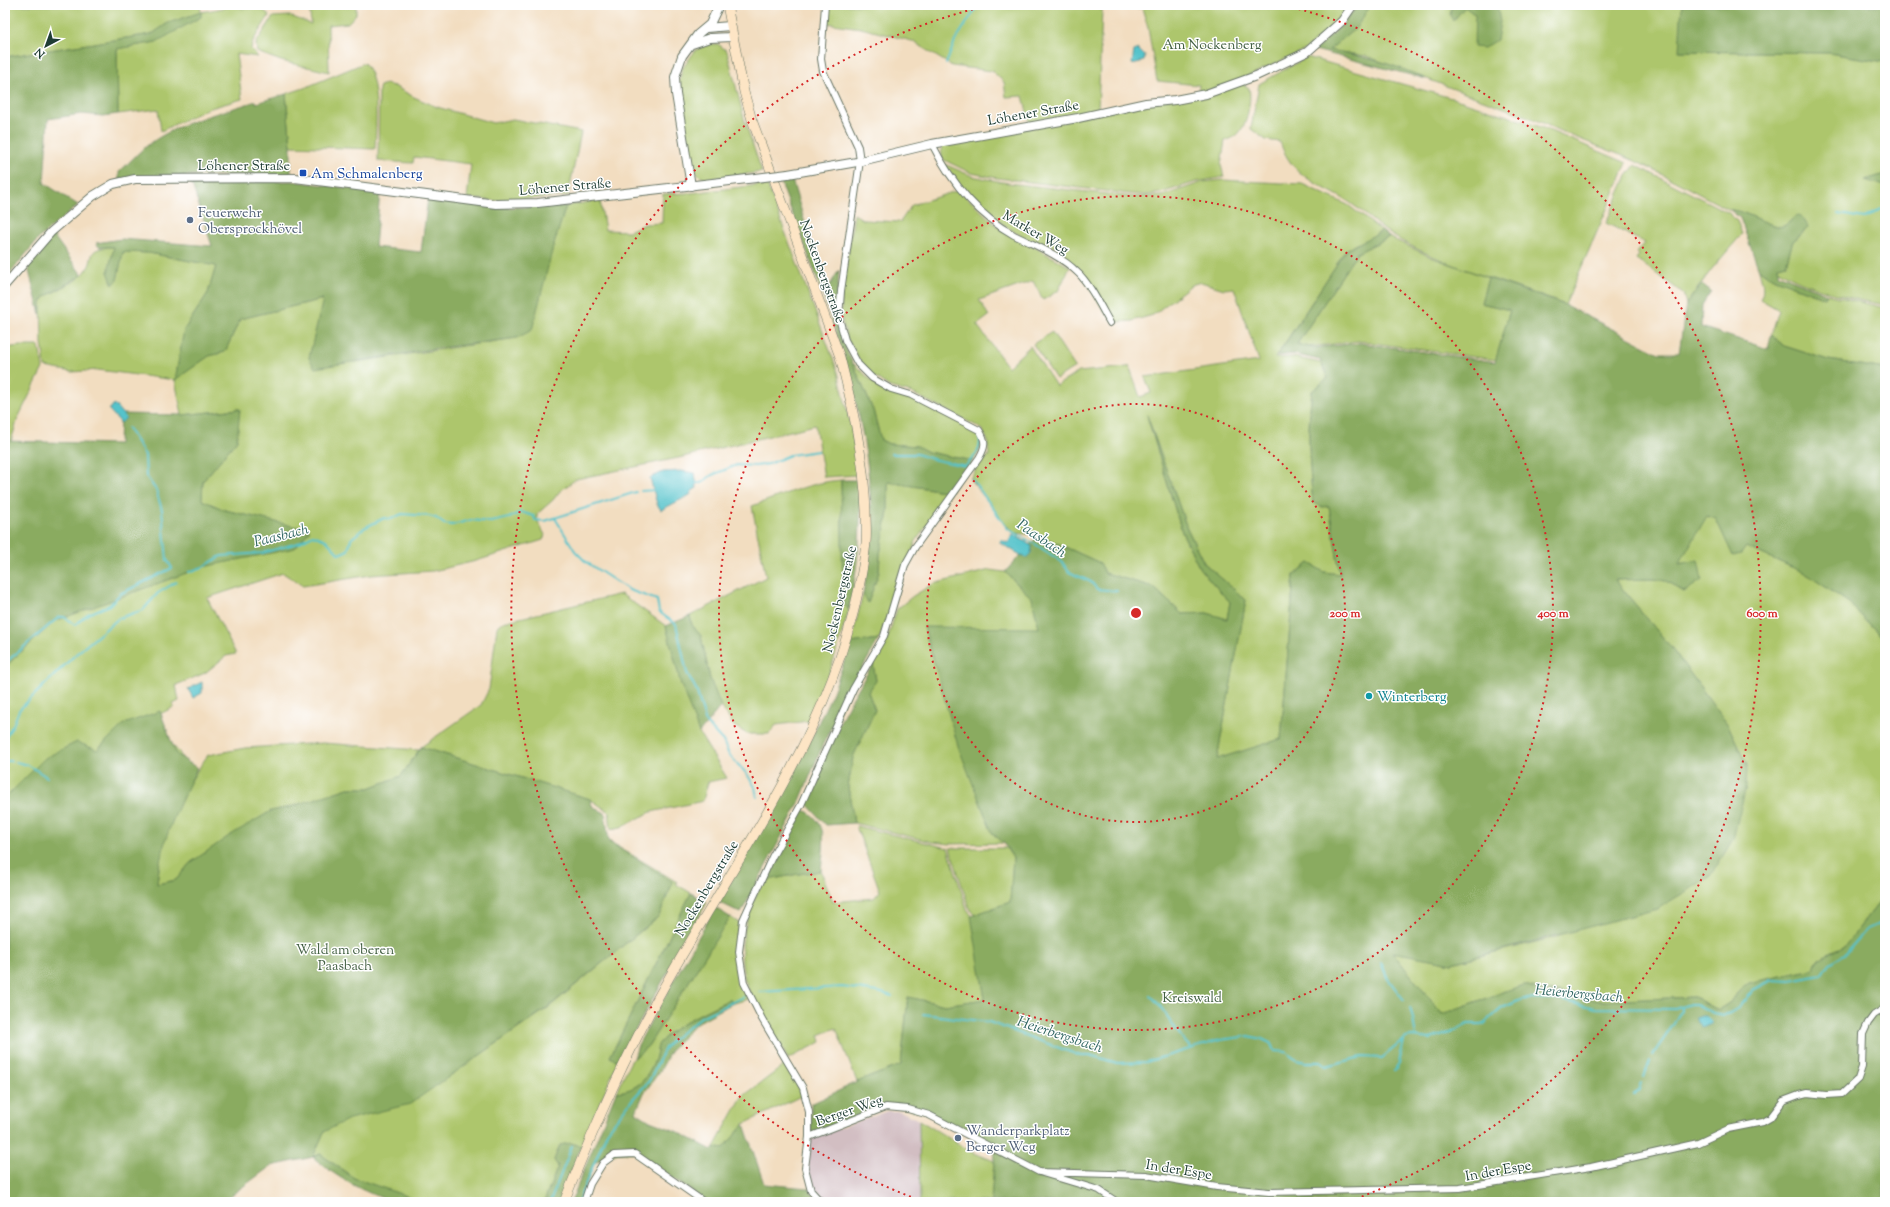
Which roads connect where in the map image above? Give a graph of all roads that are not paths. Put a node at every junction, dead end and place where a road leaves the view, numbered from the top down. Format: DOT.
graph roads {
  1 [pos="719,5"];
  2 [pos="727,5"];
  3 [pos="825,5"];
  4 [pos="1353,5"];
  5 [pos="730,26"];
  6 [pos="706,28"];
  7 [pos="732,37"];
  8 [pos="692,44"];
  9 [pos="932,144"];
  10 [pos="860,162"];
  11 [pos="691,186"];
  12 [pos="5,285"];
  13 [pos="1110,324"];
  14 [pos="1885,1008"];
  15 [pos="808,1137"];
  16 [pos="1039,1172"];
  17 [pos="564,1202"];
  18 [pos="584,1202"];
  19 [pos="704,1202"];
  20 [pos="821,1202"];
  21 [pos="1117,1202"];
  1 -- 6 [label="street"];
  2 -- 5 [label="main road, Nockenbergstraße"];
  3 -- 10 [label="street, Nockenbergstraße"];
  4 -- 9 [label="street, Löhener Straße"];
  5 -- 6 [label="street"];
  5 -- 7 [label="main road, Nockenbergstraße"];
  6 -- 8 [label="street"];
  7 -- 8 [label="street"];
  7 -- 17 [label="main road, Nockenbergstraße"];
  8 -- 11 [label="street"];
  9 -- 10 [label="street, Löhener Straße"];
  9 -- 13 [label="street, Marker Weg"];
  10 -- 11 [label="street, Löhener Straße, bridge"];
  10 -- 15 [label="street, Nockenbergstraße"];
  11 -- 12 [label="street, Löhener Straße"];
  14 -- 16 [label="street, In der Espe"];
  15 -- 16 [label="street, Berger Weg"];
  15 -- 20 [label="street"];
  16 -- 21 [label="street, Berger Weg"];
  18 -- 19 [label="street"];
}
